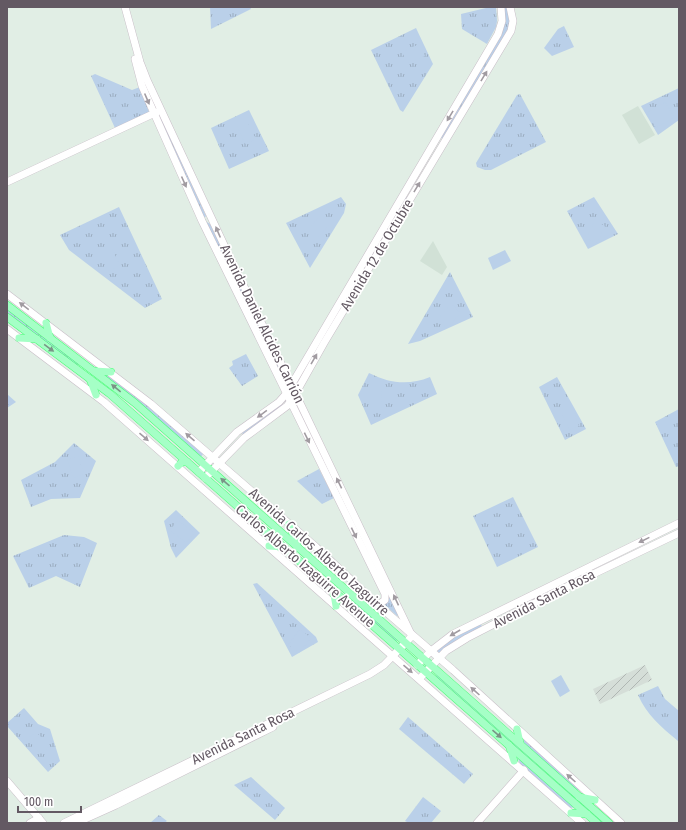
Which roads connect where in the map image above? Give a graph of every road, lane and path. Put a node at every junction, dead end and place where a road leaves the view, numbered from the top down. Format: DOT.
graph roads {
  1 [pos="122,7"];
  2 [pos="125,7"];
  3 [pos="501,7"];
  4 [pos="510,7"];
  5 [pos="162,110"];
  6 [pos="154,114"];
  7 [pos="7,182"];
  8 [pos="7,294"];
  9 [pos="7,305"];
  10 [pos="7,317"];
  11 [pos="46,323"];
  12 [pos="7,329"];
  13 [pos="19,338"];
  14 [pos="50,338"];
  15 [pos="37,339"];
  16 [pos="84,363"];
  17 [pos="281,365"];
  18 [pos="301,366"];
  19 [pos="77,369"];
  20 [pos="94,371"];
  21 [pos="111,372"];
  22 [pos="90,378"];
  23 [pos="291,383"];
  24 [pos="296,393"];
  25 [pos="286,394"];
  26 [pos="96,395"];
  27 [pos="135,403"];
  28 [pos="290,403"];
  29 [pos="129,411"];
  30 [pos="212,457"];
  31 [pos="187,462"];
  32 [pos="219,463"];
  33 [pos="205,465"];
  34 [pos="178,466"];
  35 [pos="212,471"];
  36 [pos="199,472"];
  37 [pos="206,478"];
  38 [pos="679,523"];
  39 [pos="289,524"];
  40 [pos="679,533"];
  41 [pos="269,546"];
  42 [pos="298,546"];
  43 [pos="284,547"];
  44 [pos="386,587"];
  45 [pos="333,589"];
  46 [pos="351,595"];
  47 [pos="345,601"];
  48 [pos="378,605"];
  49 [pos="336,606"];
  50 [pos="412,636"];
  51 [pos="406,644"];
  52 [pos="400,650"];
  53 [pos="431,651"];
  54 [pos="395,658"];
  55 [pos="438,658"];
  56 [pos="423,659"];
  57 [pos="417,665"];
  58 [pos="431,666"];
  59 [pos="425,672"];
  60 [pos="419,679"];
  61 [pos="517,728"];
  62 [pos="520,743"];
  63 [pos="509,745"];
  64 [pos="514,761"];
  65 [pos="524,770"];
  66 [pos="7,781"];
  67 [pos="579,797"];
  68 [pos="595,800"];
  69 [pos="571,813"];
  70 [pos="587,814"];
  71 [pos="41,821"];
  72 [pos="30,823"];
  73 [pos="64,823"];
  74 [pos="75,823"];
  75 [pos="477,823"];
  76 [pos="582,823"];
  77 [pos="597,823"];
  78 [pos="609,823"];
  79 [pos="621,823"];
  1 -- 6 [label="street, Avenida Daniel Alcides Carrión, one-way"];
  2 -- 5 [label="street, Avenida Daniel Alcides Carrión"];
  3 -- 18 [label="street, Avenida 12 de Octubre, one-way"];
  24 -- 4 [label="street, Avenida 12 de Octubre, one-way"];
  5 -- 6 [label="street"];
  17 -- 5 [label="street, Avenida Daniel Alcides Carrión, one-way"];
  6 -- 7 [label="street"];
  6 -- 25 [label="street, Avenida Daniel Alcides Carrión, one-way"];
  11 -- 8 [label="street, Avenida Carlos Alberto Izaguirre, one-way"];
  9 -- 14 [label="main road, Carlos Alberto Izaguirre Avenue"];
  10 -- 15 [label="main road, Carlos Alberto Izaguirre Avenue"];
  11 -- 14 [label="main road"];
  11 -- 21 [label="street, Avenida Carlos Alberto Izaguirre"];
  12 -- 13 [label="street, Avenida Carlos Alberto Izaguirre"];
  13 -- 15 [label="main road"];
  13 -- 26 [label="street, Avenida Carlos Alberto Izaguirre"];
  14 -- 16 [label="main road, Carlos Alberto Izaguirre Avenue"];
  15 -- 19 [label="main road, Carlos Alberto Izaguirre Avenue, one-way"];
  16 -- 19 [label="main road"];
  16 -- 20 [label="main road, Carlos Alberto Izaguirre Avenue"];
  17 -- 18 [label="street"];
  17 -- 23 [label="street, Avenida Daniel Alcides Carrión"];
  18 -- 23 [label="street, Avenida 12 de Octubre"];
  19 -- 22 [label="main road, Carlos Alberto Izaguirre Avenue"];
  20 -- 21 [label="main road"];
  27 -- 20 [label="main road, Carlos Alberto Izaguirre Avenue, one-way"];
  30 -- 21 [label="street, Avenida Carlos Alberto Izaguirre, one-way"];
  22 -- 26 [label="main road"];
  22 -- 29 [label="main road, Carlos Alberto Izaguirre Avenue"];
  23 -- 24 [label="street, Avenida Daniel Alcides Carrión"];
  23 -- 25 [label="street, Avenida 12 de Octubre"];
  24 -- 28 [label="street, Avenida 12 de Octubre"];
  44 -- 24 [label="street, Avenida Daniel Alcides Carrión, one-way"];
  25 -- 28 [label="street, Avenida Daniel Alcides Carrión"];
  25 -- 30 [label="street, Avenida 12 de Octubre, one-way"];
  26 -- 34 [label="street, Avenida Carlos Alberto Izaguirre, one-way"];
  27 -- 29 [label="main road"];
  27 -- 33 [label="main road, Carlos Alberto Izaguirre Avenue"];
  28 -- 32 [label="street, Avenida 12 de Octubre"];
  28 -- 44 [label="street, Avenida Daniel Alcides Carrión, one-way"];
  29 -- 31 [label="main road, Carlos Alberto Izaguirre Avenue"];
  30 -- 32 [label="street, Avenida Carlos Alberto Izaguirre"];
  30 -- 33 [label="street, Avenida 12 de Octubre"];
  31 -- 34 [label="main road"];
  31 -- 36 [label="main road, Carlos Alberto Izaguirre Avenue"];
  32 -- 35 [label="street, Avenida 12 de Octubre"];
  32 -- 39 [label="street, Avenida Carlos Alberto Izaguirre"];
  33 -- 35 [label="main road, Carlos Alberto Izaguirre Avenue"];
  33 -- 36 [label="street, Avenida 12 de Octubre"];
  34 -- 41 [label="street, Avenida Carlos Alberto Izaguirre"];
  35 -- 37 [label="street, Avenida 12 de Octubre"];
  42 -- 35 [label="main road, Carlos Alberto Izaguirre Avenue, one-way"];
  36 -- 37 [label="main road, Carlos Alberto Izaguirre Avenue"];
  37 -- 43 [label="main road, Carlos Alberto Izaguirre Avenue"];
  38 -- 53 [label="street, Avenida Santa Rosa, one-way"];
  39 -- 42 [label="main road"];
  39 -- 48 [label="street, Avenida Carlos Alberto Izaguirre"];
  40 -- 55 [label="street, Avenida Santa Rosa"];
  41 -- 43 [label="main road"];
  41 -- 49 [label="street, Avenida Carlos Alberto Izaguirre"];
  42 -- 46 [label="main road, Carlos Alberto Izaguirre Avenue"];
  43 -- 45 [label="main road, Carlos Alberto Izaguirre Avenue"];
  44 -- 48 [label="street"];
  50 -- 44 [label="street, Avenida Daniel Alcides Carrión, one-way"];
  45 -- 47 [label="main road, Carlos Alberto Izaguirre Avenue"];
  45 -- 49 [label="main road"];
  46 -- 47 [label="main road"];
  46 -- 51 [label="main road, Avenida Carlos Alberto Izaguirre"];
  47 -- 52 [label="main road, Carlos Alberto Izaguirre Avenue"];
  48 -- 50 [label="street, Avenida Carlos Alberto Izaguirre"];
  49 -- 54 [label="street, Avenida Carlos Alberto Izaguirre"];
  50 -- 51 [label="street, Avenida Santa Rosa"];
  50 -- 53 [label="street, Avenida Carlos Alberto Izaguirre"];
  51 -- 52 [label="street, Avenida Santa Rosa"];
  51 -- 56 [label="main road, Avenida Carlos Alberto Izaguirre"];
  52 -- 54 [label="street, Avenida Santa Rosa"];
  52 -- 57 [label="main road, Carlos Alberto Izaguirre Avenue"];
  53 -- 55 [label="street, Avenida Carlos Alberto Izaguirre"];
  53 -- 56 [label="street, Avenida Santa Rosa"];
  54 -- 60 [label="street, Avenida Carlos Alberto Izaguirre, one-way"];
  54 -- 73 [label="street, Avenida Santa Rosa"];
  54 -- 74 [label="street, Avenida Santa Rosa"];
  55 -- 58 [label="street, Avenida Santa Rosa"];
  61 -- 55 [label="street, Avenida Carlos Alberto Izaguirre, one-way"];
  56 -- 57 [label="street, Avenida Santa Rosa"];
  56 -- 58 [label="main road, Avenida Carlos Alberto Izaguirre"];
  57 -- 59 [label="main road, Carlos Alberto Izaguirre Avenue"];
  58 -- 59 [label="street, Avenida Santa Rosa"];
  58 -- 62 [label="main road"];
  59 -- 60 [label="street, Avenida Santa Rosa"];
  59 -- 63 [label="main road, Carlos Alberto Izaguirre Avenue, one-way"];
  60 -- 64 [label="street, Avenida Carlos Alberto Izaguirre"];
  61 -- 62 [label="main road"];
  68 -- 61 [label="street, Avenida Carlos Alberto Izaguirre, one-way"];
  62 -- 67 [label="main road"];
  63 -- 64 [label="main road"];
  63 -- 70 [label="main road, Carlos Alberto Izaguirre Avenue"];
  64 -- 65 [label="street, Avenida Carlos Alberto Izaguirre"];
  65 -- 69 [label="street, Avenida Carlos Alberto Izaguirre"];
  65 -- 75 [label="street"];
  66 -- 71 [label="street"];
  67 -- 68 [label="main road"];
  67 -- 78 [label="main road"];
  68 -- 79 [label="street, Avenida Carlos Alberto Izaguirre"];
  69 -- 70 [label="main road"];
  69 -- 76 [label="street, Avenida Carlos Alberto Izaguirre"];
  70 -- 77 [label="main road, Carlos Alberto Izaguirre Avenue"];
  71 -- 72 [label="street"];
}
